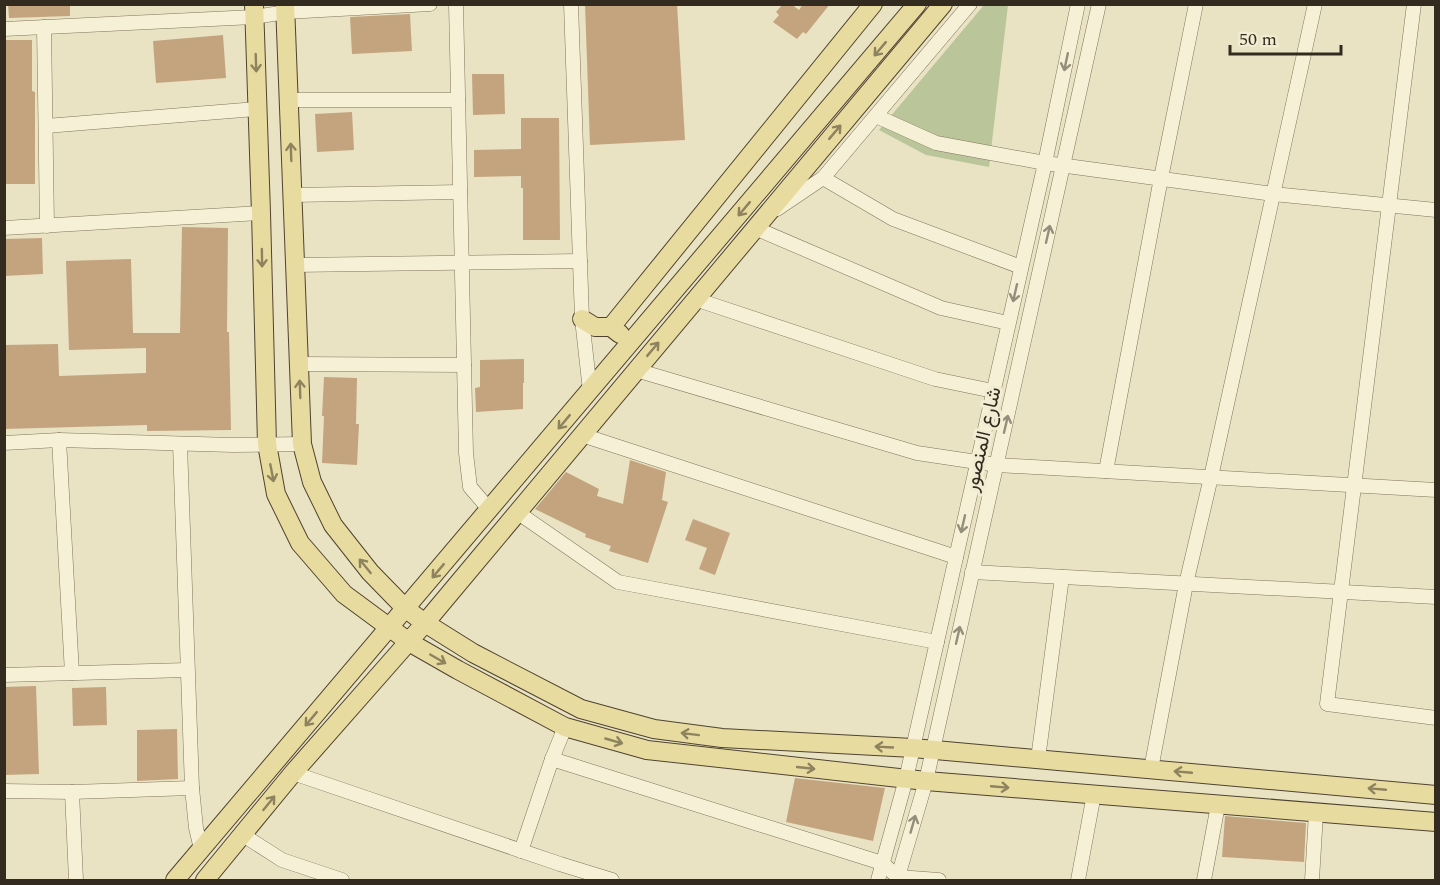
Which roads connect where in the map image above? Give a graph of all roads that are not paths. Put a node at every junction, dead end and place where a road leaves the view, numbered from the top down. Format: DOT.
graph roads {
  1 [pos="430,4"];
  2 [pos="456,4"];
  3 [pos="571,4"];
  4 [pos="873,4"];
  5 [pos="917,4"];
  6 [pos="943,4"];
  7 [pos="970,4"];
  8 [pos="1078,4"];
  9 [pos="1099,4"];
  10 [pos="1196,4"];
  11 [pos="1315,4"];
  12 [pos="1414,4"];
  13 [pos="286,8"];
  14 [pos="254,11"];
  15 [pos="44,27"];
  16 [pos="4,29"];
  17 [pos="289,100"];
  18 [pos="458,100"];
  19 [pos="257,109"];
  20 [pos="876,116"];
  21 [pos="46,126"];
  22 [pos="1045,163"];
  23 [pos="1064,164"];
  24 [pos="1161,177"];
  25 [pos="823,178"];
  26 [pos="460,192"];
  27 [pos="1273,194"];
  28 [pos="293,195"];
  29 [pos="1389,206"];
  30 [pos="1436,210"];
  31 [pos="261,213"];
  32 [pos="758,224"];
  33 [pos="47,225"];
  34 [pos="4,228"];
  35 [pos="580,261"];
  36 [pos="462,262"];
  37 [pos="296,265"];
  38 [pos="1021,267"];
  39 [pos="695,299"];
  40 [pos="582,319"];
  41 [pos="1008,323"];
  42 [pos="611,327"];
  43 [pos="631,343"];
  44 [pos="299,364"];
  45 [pos="465,365"];
  46 [pos="636,370"];
  47 [pos="590,391"];
  48 [pos="993,391"];
  49 [pos="582,435"];
  50 [pos="59,440"];
  51 [pos="4,443"];
  52 [pos="180,444"];
  53 [pos="267,444"];
  54 [pos="302,444"];
  55 [pos="977,462"];
  56 [pos="997,465"];
  57 [pos="1106,471"];
  58 [pos="1211,477"];
  59 [pos="1354,485"];
  60 [pos="1436,490"];
  61 [pos="489,509"];
  62 [pos="517,512"];
  63 [pos="956,557"];
  64 [pos="972,572"];
  65 [pos="1062,577"];
  66 [pos="1186,584"];
  67 [pos="1341,592"];
  68 [pos="1436,597"];
  69 [pos="406,609"];
  70 [pos="425,623"];
  71 [pos="388,628"];
  72 [pos="409,642"];
  73 [pos="937,642"];
  74 [pos="187,670"];
  75 [pos="72,673"];
  76 [pos="4,675"];
  77 [pos="1436,718"];
  78 [pos="565,727"];
  79 [pos="913,748"];
  80 [pos="933,750"];
  81 [pos="552,759"];
  82 [pos="1038,759"];
  83 [pos="1151,769"];
  84 [pos="293,773"];
  85 [pos="906,779"];
  86 [pos="926,781"];
  87 [pos="192,788"];
  88 [pos="4,791"];
  89 [pos="72,792"];
  90 [pos="1094,794"];
  91 [pos="1436,795"];
  92 [pos="1218,805"];
  93 [pos="1316,813"];
  94 [pos="1436,822"];
  95 [pos="243,835"];
  96 [pos="201,849"];
  97 [pos="521,851"];
  98 [pos="882,863"];
  99 [pos="898,879"];
  100 [pos="76,880"];
  101 [pos="175,880"];
  102 [pos="205,880"];
  103 [pos="342,880"];
  104 [pos="612,880"];
  105 [pos="878,880"];
  106 [pos="939,880"];
  107 [pos="1078,880"];
  108 [pos="1204,880"];
  109 [pos="1312,880"];
  1 -- 13 [label="street"];
  2 -- 18 [label="street"];
  3 -- 35 [label="street"];
  4 -- 42 [label="main road"];
  5 -- 43 [label="main road, one-way"];
  32 -- 6 [label="main road, one-way"];
  7 -- 20 [label="street"];
  8 -- 22 [label="street, شارع المنصور, one-way"];
  9 -- 23 [label="street, شارع المنصور"];
  10 -- 24 [label="street"];
  11 -- 27 [label="street"];
  12 -- 29 [label="street"];
  13 -- 14 [label="street"];
  13 -- 17 [label="main road"];
  14 -- 15 [label="street"];
  14 -- 19 [label="main road, one-way"];
  15 -- 16 [label="street"];
  15 -- 21 [label="street"];
  17 -- 18 [label="street"];
  28 -- 17 [label="main road, one-way"];
  18 -- 26 [label="street"];
  19 -- 21 [label="street"];
  19 -- 31 [label="main road"];
  20 -- 22 [label="street"];
  20 -- 25 [label="street"];
  21 -- 33 [label="street"];
  22 -- 23 [label="street"];
  22 -- 38 [label="street, شارع المنصور"];
  23 -- 24 [label="street"];
  56 -- 23 [label="street, شارع المنصور, one-way"];
  24 -- 27 [label="street"];
  24 -- 57 [label="street"];
  25 -- 32 [label="street"];
  25 -- 38 [label="street"];
  26 -- 28 [label="street"];
  26 -- 36 [label="street"];
  27 -- 29 [label="street"];
  27 -- 58 [label="street"];
  28 -- 37 [label="main road"];
  29 -- 30 [label="street"];
  29 -- 59 [label="street"];
  31 -- 33 [label="street"];
  31 -- 53 [label="main road, one-way"];
  32 -- 39 [label="main road"];
  32 -- 41 [label="street"];
  33 -- 34 [label="street"];
  35 -- 36 [label="street"];
  35 -- 40 [label="street"];
  36 -- 37 [label="street"];
  36 -- 45 [label="street"];
  37 -- 44 [label="main road"];
  38 -- 41 [label="street, شارع المنصور, one-way"];
  46 -- 39 [label="main road, one-way"];
  39 -- 48 [label="street"];
  40 -- 42 [label="main road"];
  40 -- 47 [label="street"];
  41 -- 48 [label="street, شارع المنصور"];
  42 -- 43 [label="main road"];
  43 -- 47 [label="main road"];
  44 -- 45 [label="street"];
  54 -- 44 [label="main road, one-way"];
  45 -- 61 [label="street"];
  46 -- 49 [label="main road"];
  46 -- 55 [label="street"];
  47 -- 61 [label="main road, one-way"];
  48 -- 55 [label="street, شارع المنصور"];
  49 -- 62 [label="main road"];
  49 -- 63 [label="street"];
  50 -- 51 [label="street"];
  50 -- 52 [label="street"];
  50 -- 75 [label="street"];
  52 -- 53 [label="street"];
  52 -- 74 [label="street"];
  53 -- 54 [label="street"];
  53 -- 71 [label="main road, one-way"];
  69 -- 54 [label="main road, one-way"];
  55 -- 56 [label="street"];
  55 -- 63 [label="street, شارع المنصور, one-way"];
  56 -- 57 [label="street"];
  56 -- 64 [label="street, شارع المنصور"];
  57 -- 58 [label="street"];
  58 -- 59 [label="street"];
  58 -- 66 [label="street"];
  59 -- 60 [label="street"];
  59 -- 67 [label="street"];
  61 -- 69 [label="main road, one-way"];
  62 -- 70 [label="main road"];
  62 -- 73 [label="street"];
  63 -- 73 [label="street, شارع المنصور"];
  64 -- 65 [label="street"];
  80 -- 64 [label="street, شارع المنصور, one-way"];
  65 -- 66 [label="street"];
  65 -- 82 [label="street"];
  66 -- 67 [label="street"];
  66 -- 83 [label="street"];
  67 -- 68 [label="street"];
  67 -- 77 [label="street"];
  69 -- 70 [label="main road"];
  69 -- 71 [label="main road"];
  70 -- 72 [label="main road"];
  79 -- 70 [label="main road, one-way"];
  71 -- 72 [label="main road"];
  71 -- 96 [label="main road, one-way"];
  72 -- 78 [label="main road, one-way"];
  72 -- 84 [label="main road"];
  73 -- 79 [label="street, شارع المنصور"];
  74 -- 75 [label="street"];
  74 -- 87 [label="street"];
  75 -- 76 [label="street"];
  78 -- 81 [label="street"];
  78 -- 85 [label="main road, one-way"];
  79 -- 80 [label="main road"];
  79 -- 85 [label="street, شارع المنصور"];
  80 -- 82 [label="main road"];
  80 -- 86 [label="street, شارع المنصور"];
  81 -- 97 [label="street"];
  81 -- 98 [label="street"];
  82 -- 83 [label="main road"];
  91 -- 83 [label="main road, one-way"];
  95 -- 84 [label="main road, one-way"];
  84 -- 97 [label="street"];
  85 -- 86 [label="main road"];
  85 -- 98 [label="street, شارع المنصور"];
  86 -- 90 [label="main road, one-way"];
  99 -- 86 [label="street, شارع المنصور, one-way"];
  87 -- 89 [label="street"];
  87 -- 96 [label="street"];
  88 -- 89 [label="street"];
  89 -- 100 [label="street"];
  90 -- 92 [label="main road"];
  90 -- 107 [label="street"];
  92 -- 93 [label="main road"];
  92 -- 108 [label="street"];
  93 -- 94 [label="main road"];
  93 -- 109 [label="street"];
  95 -- 102 [label="main road"];
  95 -- 103 [label="street"];
  96 -- 101 [label="main road"];
  97 -- 104 [label="street"];
  98 -- 99 [label="street"];
  98 -- 105 [label="street, شارع المنصور"];
  99 -- 106 [label="street"];
}
